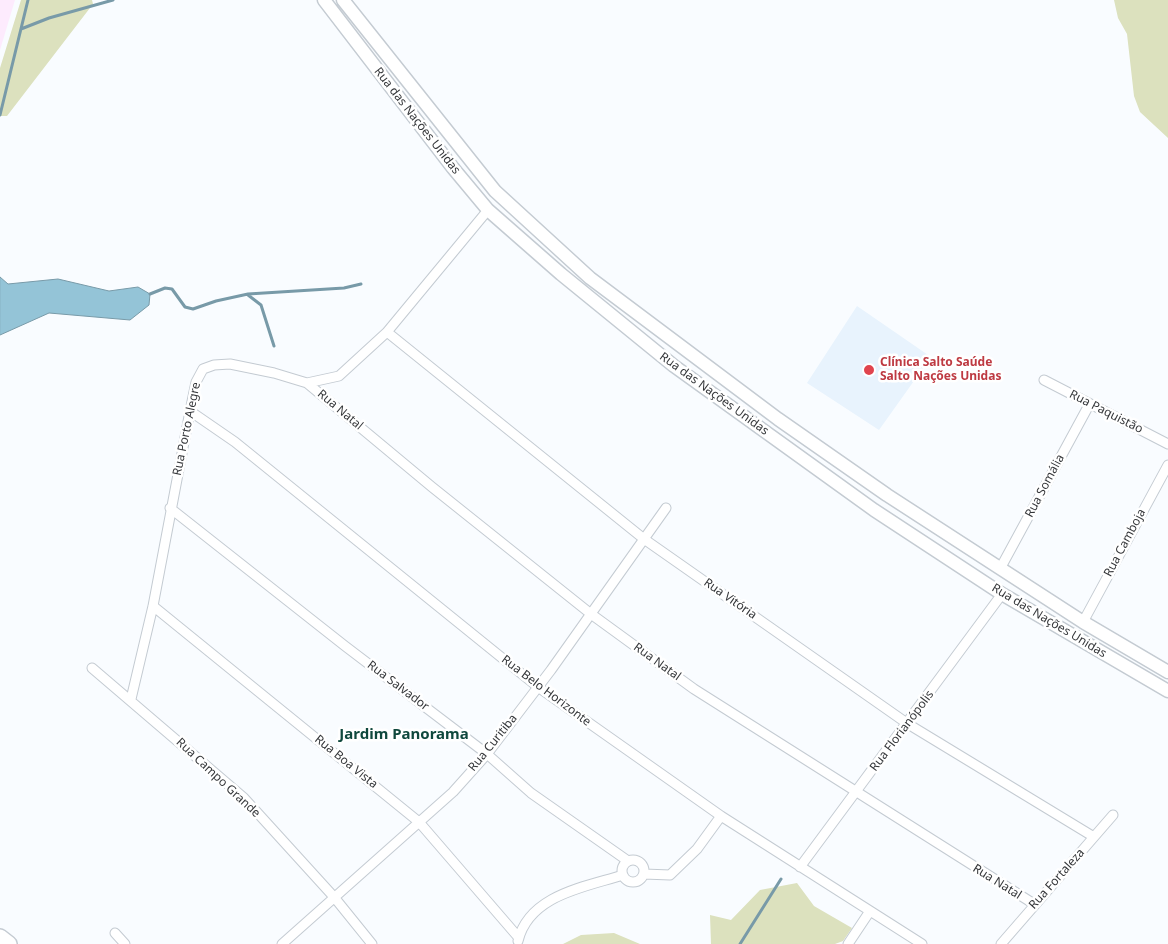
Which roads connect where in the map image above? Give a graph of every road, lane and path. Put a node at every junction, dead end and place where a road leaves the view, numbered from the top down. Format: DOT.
graph roads {
  1 [pos="324,0"];
  2 [pos="343,0"];
  3 [pos="332,12"];
  4 [pos="488,210"];
  5 [pos="561,274"];
  6 [pos="590,278"];
  7 [pos="387,332"];
  8 [pos="1044,380"];
  9 [pos="307,382"];
  10 [pos="1089,405"];
  11 [pos="190,411"];
  12 [pos="1168,444"];
  13 [pos="1168,464"];
  14 [pos="887,495"];
  15 [pos="170,508"];
  16 [pos="666,508"];
  17 [pos="874,510"];
  18 [pos="644,539"];
  19 [pos="1001,567"];
  20 [pos="1002,594"];
  21 [pos="153,606"];
  22 [pos="591,614"];
  23 [pos="1083,622"];
  24 [pos="92,668"];
  25 [pos="1168,672"];
  26 [pos="538,687"];
  27 [pos="1168,691"];
  28 [pos="131,699"];
  29 [pos="908,724"];
  30 [pos="487,754"];
  31 [pos="856,794"];
  32 [pos="1113,814"];
  33 [pos="721,816"];
  34 [pos="419,822"];
  35 [pos="1094,838"];
  36 [pos="628,861"];
  37 [pos="800,867"];
  38 [pos="644,874"];
  39 [pos="623,875"];
  40 [pos="334,897"];
  41 [pos="1034,904"];
  42 [pos="870,911"];
  43 [pos="115,933"];
  44 [pos="0,937"];
  45 [pos="518,941"];
  46 [pos="9,944"];
  47 [pos="125,944"];
  48 [pos="282,944"];
  49 [pos="372,944"];
  50 [pos="848,944"];
  51 [pos="922,944"];
  52 [pos="1001,944"];
  1 -- 3 [label="main road, Rua das Nações Unidas"];
  2 -- 3 [label="street"];
  2 -- 6 [label="main road, Rua das Nações Unidas"];
  3 -- 4 [label="main road, Rua das Nações Unidas"];
  4 -- 5 [label="main road, Rua das Nações Unidas"];
  4 -- 7 [label="street, Rua Porto Alegre"];
  5 -- 6 [label="main road"];
  5 -- 17 [label="main road, Rua das Nações Unidas"];
  6 -- 14 [label="main road, Rua das Nações Unidas"];
  7 -- 9 [label="street, Rua Porto Alegre"];
  7 -- 18 [label="street, Rua Vitória"];
  8 -- 10 [label="street, Rua Paquistão"];
  9 -- 11 [label="street, Rua Porto Alegre"];
  9 -- 22 [label="street, Rua Natal"];
  10 -- 12 [label="street, Rua Paquistão"];
  10 -- 19 [label="street, Rua Somália"];
  11 -- 15 [label="street, Rua Porto Alegre"];
  11 -- 26 [label="street, Rua Belo Horizonte"];
  13 -- 23 [label="street, Rua Camboja"];
  14 -- 17 [label="main road"];
  14 -- 19 [label="main road, Rua das Nações Unidas"];
  15 -- 21 [label="street, Rua Porto Alegre"];
  15 -- 30 [label="street, Rua Salvador"];
  16 -- 18 [label="street, Rua Curitiba"];
  17 -- 20 [label="main road, Rua das Nações Unidas"];
  18 -- 22 [label="street, Rua Curitiba"];
  18 -- 29 [label="street, Rua Vitória"];
  19 -- 23 [label="main road, Rua das Nações Unidas"];
  20 -- 27 [label="main road, Rua das Nações Unidas"];
  20 -- 29 [label="street, Rua Florianópolis"];
  21 -- 28 [label="street, Rua Porto Alegre"];
  21 -- 34 [label="street, Rua Boa Vista"];
  22 -- 26 [label="street, Rua Curitiba"];
  22 -- 31 [label="street, Rua Natal"];
  23 -- 25 [label="main road, Rua das Nações Unidas"];
  24 -- 28 [label="street, Rua Campo Grande"];
  26 -- 30 [label="street, Rua Curitiba"];
  26 -- 33 [label="street, Rua Belo Horizonte"];
  28 -- 40 [label="street, Rua Campo Grande"];
  29 -- 31 [label="street, Rua Florianópolis"];
  29 -- 35 [label="street, Rua Vitória"];
  30 -- 34 [label="street, Rua Curitiba"];
  30 -- 36 [label="street, Rua Salvador"];
  31 -- 37 [label="street, Rua Florianópolis"];
  31 -- 41 [label="street, Rua Natal"];
  32 -- 35 [label="street, Rua Fortaleza"];
  33 -- 37 [label="street, Rua Belo Horizonte"];
  33 -- 38 [label="street"];
  34 -- 40 [label="street, Rua Curitiba"];
  34 -- 45 [label="street, Rua Boa Vista"];
  35 -- 41 [label="street, Rua Fortaleza"];
  36 -- 38 [label="street"];
  36 -- 39 [label="street"];
  37 -- 42 [label="street, Rua Belo Horizonte"];
  38 -- 39 [label="street"];
  39 -- 45 [label="street"];
  40 -- 48 [label="street, Rua Curitiba"];
  40 -- 49 [label="street, Rua Campo Grande"];
  41 -- 52 [label="street, Rua Fortaleza"];
  42 -- 50 [label="street"];
  42 -- 51 [label="street, Rua Belo Horizonte"];
  43 -- 47 [label="street"];
  44 -- 46 [label="highway"];
}
